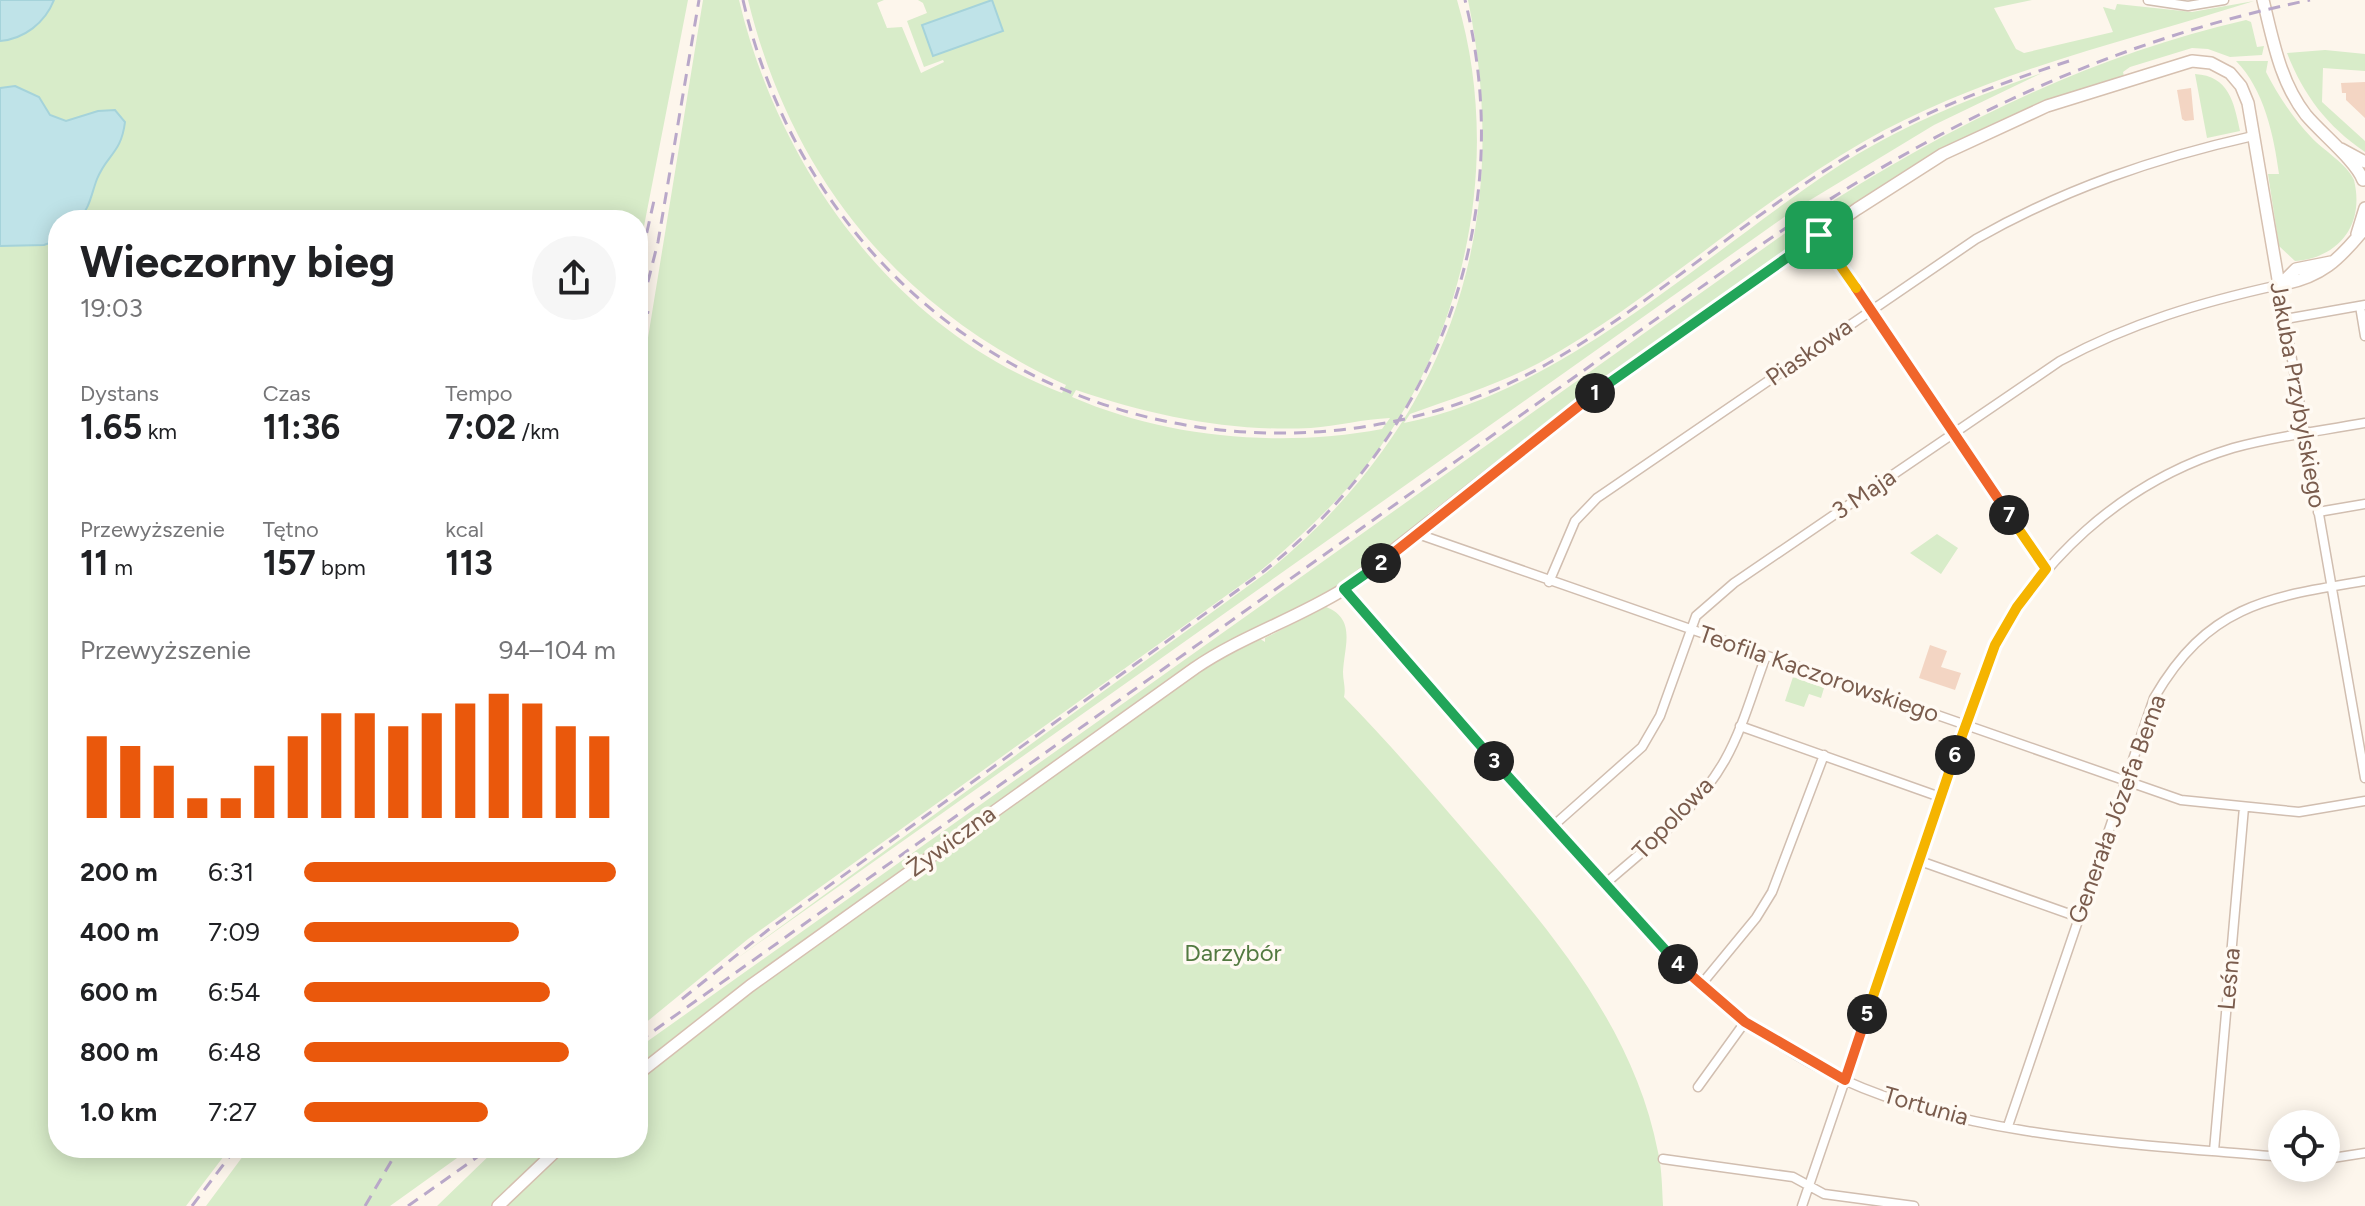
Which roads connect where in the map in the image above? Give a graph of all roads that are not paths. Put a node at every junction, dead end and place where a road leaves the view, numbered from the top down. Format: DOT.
graph roads {
  1 [pos="2148,0"];
  2 [pos="2224,0"];
  3 [pos="2263,0"];
  4 [pos="2253,136"];
  5 [pos="2337,148"];
  6 [pos="2365,162"];
  7 [pos="2364,181"];
  8 [pos="2365,208"];
  9 [pos="2365,228"];
  10 [pos="1819,235"];
  11 [pos="2356,239"];
  12 [pos="2274,256"];
  13 [pos="2334,262"];
  14 [pos="2296,269"];
  15 [pos="2279,285"];
  16 [pos="2362,306"];
  17 [pos="1871,310"];
  18 [pos="2285,319"];
  19 [pos="2365,336"];
  20 [pos="2365,423"];
  21 [pos="1954,433"];
  22 [pos="2305,434"];
  23 [pos="2365,504"];
  24 [pos="2318,512"];
  25 [pos="1418,534"];
  26 [pos="2046,569"];
  27 [pos="2365,581"];
  28 [pos="1549,582"];
  29 [pos="2332,586"];
  30 [pos="1344,589"];
  31 [pos="1690,630"];
  32 [pos="1766,656"];
  33 [pos="1966,725"];
  34 [pos="1740,726"];
  35 [pos="1824,755"];
  36 [pos="2365,778"];
  37 [pos="2125,781"];
  38 [pos="1940,797"];
  39 [pos="2365,801"];
  40 [pos="2244,807"];
  41 [pos="1553,826"];
  42 [pos="1920,861"];
  43 [pos="1605,884"];
  44 [pos="2078,917"];
  45 [pos="1700,986"];
  46 [pos="1745,1022"];
  47 [pos="648,1066"];
  48 [pos="1845,1080"];
  49 [pos="1698,1087"];
  50 [pos="2008,1126"];
  51 [pos="2214,1151"];
  52 [pos="2365,1153"];
  53 [pos="2268,1156"];
  54 [pos="2340,1157"];
  55 [pos="548,1158"];
  56 [pos="1663,1159"];
  57 [pos="1809,1184"];
  58 [pos="498,1206"];
  59 [pos="1802,1206"];
  60 [pos="1914,1206"];
  1 -- 2 [label="street"];
  3 -- 5 [label="street"];
  4 -- 10 [label="street, Jakuba Przybylskiego"];
  4 -- 12 [label="street, Jakuba Przybylskiego"];
  4 -- 17 [label="street, Piaskowa"];
  5 -- 6 [label="street"];
  5 -- 7 [label="street"];
  8 -- 11 [label="street"];
  9 -- 11 [label="street"];
  10 -- 17 [label="street"];
  10 -- 25 [label="street, Żywiczna"];
  11 -- 13 [label="street"];
  12 -- 14 [label="street"];
  12 -- 15 [label="street, Jakuba Przybylskiego"];
  13 -- 14 [label="street"];
  13 -- 15 [label="street"];
  14 -- 15 [label="street"];
  15 -- 18 [label="street, Jakuba Przybylskiego"];
  15 -- 21 [label="street, 3 Maja"];
  16 -- 18 [label="street"];
  16 -- 19 [label="street"];
  17 -- 21 [label="street"];
  17 -- 28 [label="street, Piaskowa"];
  18 -- 22 [label="street, Jakuba Przybylskiego"];
  20 -- 22 [label="street"];
  21 -- 26 [label="street"];
  21 -- 31 [label="street, 3 Maja"];
  22 -- 24 [label="street, Jakuba Przybylskiego"];
  22 -- 26 [label="street"];
  23 -- 24 [label="street"];
  24 -- 29 [label="street, Jakuba Przybylskiego"];
  25 -- 28 [label="street, Teofila Kaczorowskiego"];
  25 -- 30 [label="street, Żywiczna"];
  26 -- 33 [label="street"];
  27 -- 29 [label="street, Generała Józefa Bema"];
  28 -- 31 [label="street, Teofila Kaczorowskiego"];
  29 -- 36 [label="street, Jakuba Przybylskiego"];
  29 -- 37 [label="street, Generała Józefa Bema"];
  30 -- 41 [label="street, Tortunia"];
  30 -- 47 [label="street, Żywiczna"];
  31 -- 32 [label="street, Teofila Kaczorowskiego"];
  31 -- 41 [label="street, 3 Maja"];
  32 -- 33 [label="street, Teofila Kaczorowskiego"];
  32 -- 34 [label="street, Topolowa"];
  33 -- 37 [label="street, Teofila Kaczorowskiego"];
  33 -- 38 [label="street"];
  34 -- 35 [label="street"];
  34 -- 43 [label="street, Topolowa"];
  35 -- 38 [label="street"];
  35 -- 45 [label="street"];
  37 -- 40 [label="street, Teofila Kaczorowskiego"];
  37 -- 44 [label="street, Generała Józefa Bema"];
  38 -- 42 [label="street"];
  39 -- 40 [label="street, Teofila Kaczorowskiego"];
  40 -- 51 [label="street, Leśna"];
  41 -- 43 [label="street, Tortunia"];
  42 -- 44 [label="street"];
  42 -- 48 [label="street"];
  43 -- 45 [label="street, Tortunia"];
  44 -- 50 [label="street, Generała Józefa Bema"];
  45 -- 46 [label="street, Tortunia"];
  46 -- 48 [label="street, Tortunia"];
  46 -- 49 [label="street"];
  48 -- 50 [label="street, Tortunia"];
  48 -- 57 [label="street"];
  50 -- 51 [label="street, Tortunia"];
  51 -- 53 [label="street, Tortunia"];
  52 -- 54 [label="street"];
  55 -- 58 [label="street"];
  56 -- 57 [label="street"];
  57 -- 59 [label="street"];
  57 -- 60 [label="street"];
}
